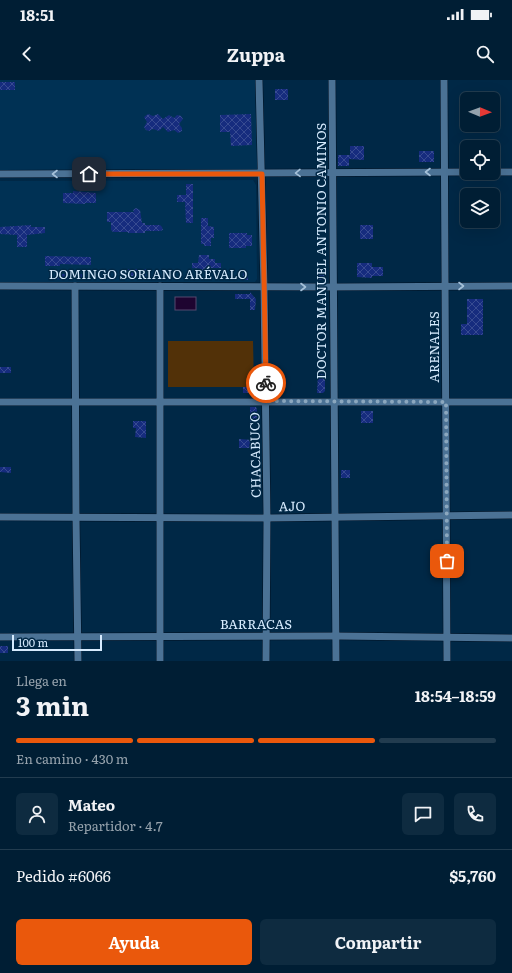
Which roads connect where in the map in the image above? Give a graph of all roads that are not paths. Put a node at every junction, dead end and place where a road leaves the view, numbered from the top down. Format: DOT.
graph roads {
  1 [pos="259,80"];
  2 [pos="332,80"];
  3 [pos="444,80"];
  4 [pos="332,172"];
  5 [pos="445,172"];
  6 [pos="460,172"];
  7 [pos="500,172"];
  8 [pos="512,172"];
  9 [pos="0,174"];
  10 [pos="262,174"];
  11 [pos="0,286"];
  12 [pos="75,286"];
  13 [pos="160,286"];
  14 [pos="446,286"];
  15 [pos="512,286"];
  16 [pos="264,287"];
  17 [pos="333,287"];
  18 [pos="160,401"];
  19 [pos="266,401"];
  20 [pos="333,401"];
  21 [pos="0,402"];
  22 [pos="76,402"];
  23 [pos="446,402"];
  24 [pos="512,402"];
  25 [pos="447,515"];
  26 [pos="512,515"];
  27 [pos="76,517"];
  28 [pos="160,517"];
  29 [pos="335,517"];
  30 [pos="0,518"];
  31 [pos="267,518"];
  32 [pos="160,636"];
  33 [pos="266,636"];
  34 [pos="336,636"];
  35 [pos="448,636"];
  36 [pos="0,637"];
  37 [pos="78,637"];
  38 [pos="512,638"];
  39 [pos="78,661"];
  40 [pos="160,661"];
  41 [pos="266,661"];
  42 [pos="336,661"];
  43 [pos="447,661"];
  1 -- 10 [label="street, CHACABUCO"];
  2 -- 4 [label="street, DOCTOR MANUEL ANTONIO CAMINOS"];
  3 -- 5 [label="street, ARENALES"];
  5 -- 4 [label="street, one-way"];
  4 -- 10 [label="street, one-way"];
  4 -- 17 [label="street, DOCTOR MANUEL ANTONIO CAMINOS"];
  5 -- 6 [label="street"];
  5 -- 14 [label="street, ARENALES"];
  7 -- 8 [label="street"];
  10 -- 9 [label="street, one-way"];
  10 -- 16 [label="street, CHACABUCO"];
  11 -- 12 [label="street, DOMINGO SORIANO ARÉVALO"];
  12 -- 13 [label="street, DOMINGO SORIANO ARÉVALO"];
  12 -- 22 [label="street"];
  13 -- 16 [label="street, DOMINGO SORIANO ARÉVALO"];
  13 -- 18 [label="street"];
  14 -- 15 [label="street, DOMINGO SORIANO ARÉVALO, one-way"];
  14 -- 17 [label="street, DOMINGO SORIANO ARÉVALO"];
  14 -- 23 [label="street, ARENALES"];
  16 -- 17 [label="street, DOMINGO SORIANO ARÉVALO, one-way"];
  16 -- 19 [label="street, CHACABUCO"];
  17 -- 20 [label="street, DOCTOR MANUEL ANTONIO CAMINOS"];
  18 -- 19 [label="street"];
  18 -- 22 [label="street"];
  18 -- 28 [label="street"];
  19 -- 20 [label="street"];
  19 -- 31 [label="street, CHACABUCO"];
  20 -- 23 [label="street"];
  20 -- 29 [label="street, DOCTOR MANUEL ANTONIO CAMINOS"];
  21 -- 22 [label="street"];
  22 -- 27 [label="street"];
  23 -- 24 [label="street"];
  23 -- 25 [label="street, ARENALES"];
  25 -- 26 [label="street, AJO"];
  25 -- 29 [label="street, AJO"];
  25 -- 35 [label="street, ARENALES"];
  27 -- 28 [label="street, AJO"];
  27 -- 30 [label="street, AJO"];
  27 -- 37 [label="street"];
  28 -- 31 [label="street, AJO"];
  28 -- 32 [label="street"];
  29 -- 31 [label="street, AJO"];
  29 -- 34 [label="street, DOCTOR MANUEL ANTONIO CAMINOS"];
  31 -- 33 [label="street, CHACABUCO"];
  32 -- 33 [label="street, BARRACAS"];
  32 -- 37 [label="street, BARRACAS"];
  32 -- 40 [label="street"];
  33 -- 34 [label="street, BARRACAS"];
  33 -- 41 [label="street, CHACABUCO"];
  34 -- 35 [label="street, BARRACAS"];
  34 -- 42 [label="street, DOCTOR MANUEL ANTONIO CAMINOS"];
  35 -- 38 [label="street, BARRACAS"];
  35 -- 43 [label="street, ARENALES"];
  36 -- 37 [label="street, BARRACAS"];
  37 -- 39 [label="street"];
}
